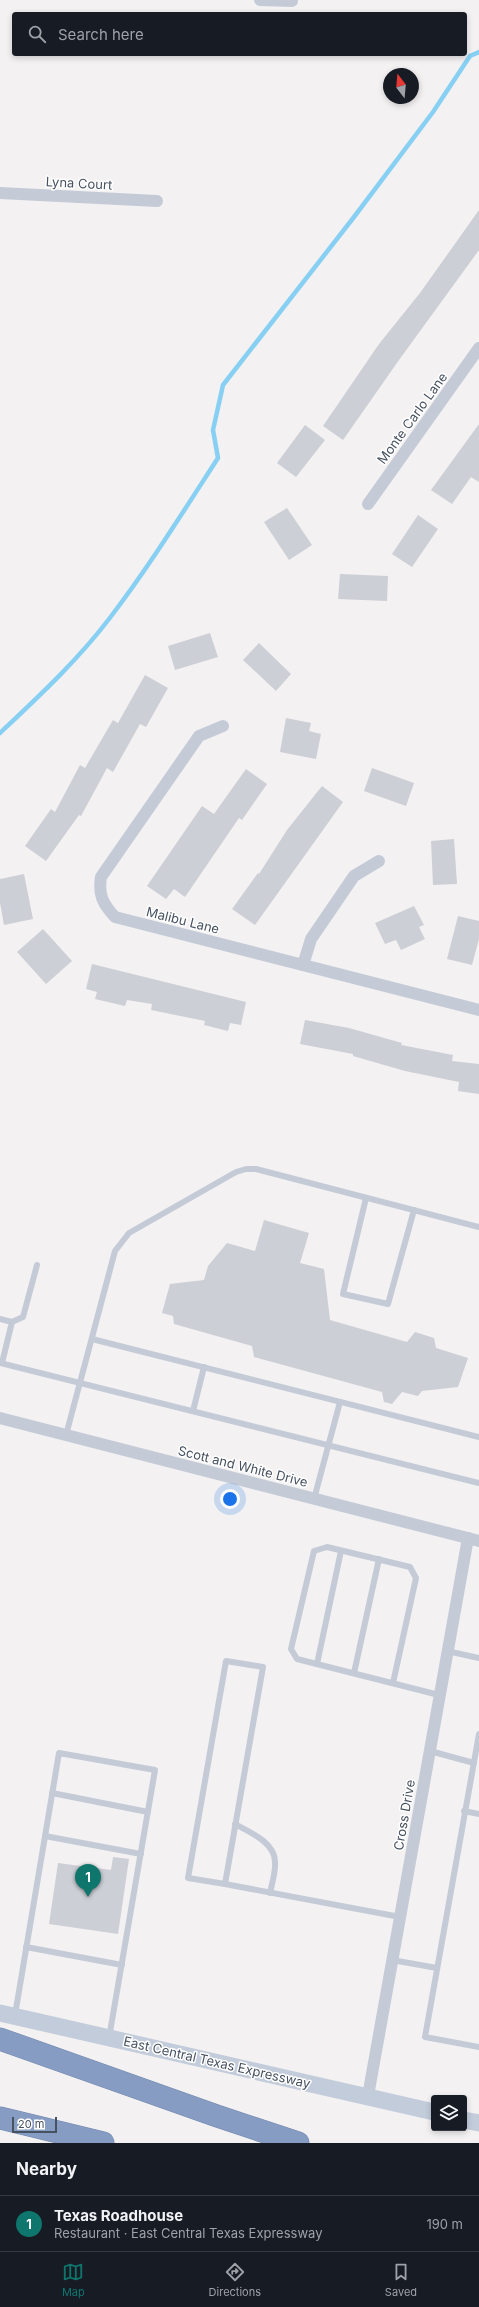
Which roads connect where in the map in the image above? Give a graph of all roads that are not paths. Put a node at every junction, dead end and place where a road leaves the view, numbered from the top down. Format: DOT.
graph roads {
  1 [pos="260,0"];
  2 [pos="292,1"];
  3 [pos="0,193"];
  4 [pos="157,201"];
  5 [pos="479,348"];
  6 [pos="368,504"];
  7 [pos="223,726"];
  8 [pos="379,861"];
  9 [pos="303,965"];
  10 [pos="479,1010"];
  11 [pos="366,1198"];
  12 [pos="414,1210"];
  13 [pos="479,1227"];
  14 [pos="37,1265"];
  15 [pos="0,1319"];
  16 [pos="12,1322"];
  17 [pos="92,1338"];
  18 [pos="1,1363"];
  19 [pos="204,1367"];
  20 [pos="80,1383"];
  21 [pos="340,1402"];
  22 [pos="193,1411"];
  23 [pos="0,1418"];
  24 [pos="66,1435"];
  25 [pos="479,1437"];
  26 [pos="328,1445"];
  27 [pos="479,1483"];
  28 [pos="314,1499"];
  29 [pos="473,1540"];
  30 [pos="341,1551"];
  31 [pos="379,1559"];
  32 [pos="447,1651"];
  33 [pos="479,1658"];
  34 [pos="317,1664"];
  35 [pos="354,1673"];
  36 [pos="393,1683"];
  37 [pos="439,1695"];
  38 [pos="479,1734"];
  39 [pos="430,1751"];
  40 [pos="474,1763"];
  41 [pos="52,1793"];
  42 [pos="464,1811"];
  43 [pos="148,1812"];
  44 [pos="479,1814"];
  45 [pos="236,1824"];
  46 [pos="45,1836"];
  47 [pos="141,1854"];
  48 [pos="225,1884"];
  49 [pos="270,1893"];
  50 [pos="400,1918"];
  51 [pos="26,1947"];
  52 [pos="392,1960"];
  53 [pos="122,1965"];
  54 [pos="437,1968"];
  55 [pos="7,2015"];
  56 [pos="0,2038"];
  57 [pos="109,2038"];
  58 [pos="479,2047"];
  59 [pos="368,2096"];
  60 [pos="431,2111"];
  61 [pos="0,2118"];
  62 [pos="467,2121"];
  63 [pos="479,2123"];
  64 [pos="103,2143"];
  65 [pos="298,2143"];
  1 -- 2 [label="street"];
  3 -- 4 [label="street, Lyna Court"];
  5 -- 6 [label="street, Monte Carlo Lane"];
  7 -- 9 [label="street, Malibu Lane"];
  8 -- 9 [label="street"];
  9 -- 10 [label="street, Malibu Lane"];
  11 -- 12 [label="lane"];
  11 -- 12 [label="lane"];
  11 -- 17 [label="lane"];
  12 -- 13 [label="lane"];
  14 -- 16 [label="lane"];
  15 -- 16 [label="lane"];
  16 -- 18 [label="lane"];
  17 -- 19 [label="lane"];
  17 -- 20 [label="lane"];
  18 -- 20 [label="lane"];
  19 -- 21 [label="lane"];
  19 -- 22 [label="lane"];
  20 -- 22 [label="lane"];
  20 -- 24 [label="lane"];
  21 -- 25 [label="lane"];
  21 -- 26 [label="lane"];
  22 -- 26 [label="lane"];
  23 -- 24 [label="street, Scott and White Drive"];
  24 -- 28 [label="street, Scott and White Drive"];
  26 -- 27 [label="lane"];
  26 -- 28 [label="lane"];
  28 -- 29 [label="street, Scott and White Drive"];
  29 -- 32 [label="street, Cross Drive"];
  30 -- 31 [label="lane"];
  30 -- 34 [label="lane"];
  30 -- 34 [label="lane"];
  31 -- 35 [label="lane"];
  31 -- 36 [label="lane"];
  32 -- 33 [label="lane"];
  32 -- 37 [label="street, Cross Drive"];
  34 -- 35 [label="lane"];
  35 -- 36 [label="lane"];
  36 -- 37 [label="lane"];
  37 -- 39 [label="street, Cross Drive"];
  38 -- 40 [label="lane"];
  39 -- 40 [label="lane"];
  39 -- 50 [label="street, Cross Drive"];
  40 -- 42 [label="lane"];
  41 -- 43 [label="lane"];
  41 -- 43 [label="lane"];
  41 -- 46 [label="lane"];
  42 -- 44 [label="lane"];
  42 -- 54 [label="lane"];
  43 -- 47 [label="lane"];
  45 -- 48 [label="lane"];
  45 -- 48 [label="lane"];
  45 -- 49 [label="lane"];
  46 -- 47 [label="lane"];
  46 -- 51 [label="lane"];
  47 -- 53 [label="lane"];
  48 -- 49 [label="lane"];
  49 -- 50 [label="lane"];
  50 -- 52 [label="street, Cross Drive"];
  51 -- 53 [label="lane"];
  51 -- 55 [label="lane"];
  52 -- 54 [label="lane"];
  52 -- 59 [label="street, Cross Drive"];
  53 -- 57 [label="lane"];
  54 -- 58 [label="lane"];
  55 -- 57 [label="main road, East Central Texas Expressway"];
  56 -- 65 [label="highway"];
  57 -- 59 [label="main road, East Central Texas Expressway"];
  59 -- 60 [label="main road, East Central Texas Expressway"];
  61 -- 64 [label="highway"];
  62 -- 63 [label="main road"];
}
